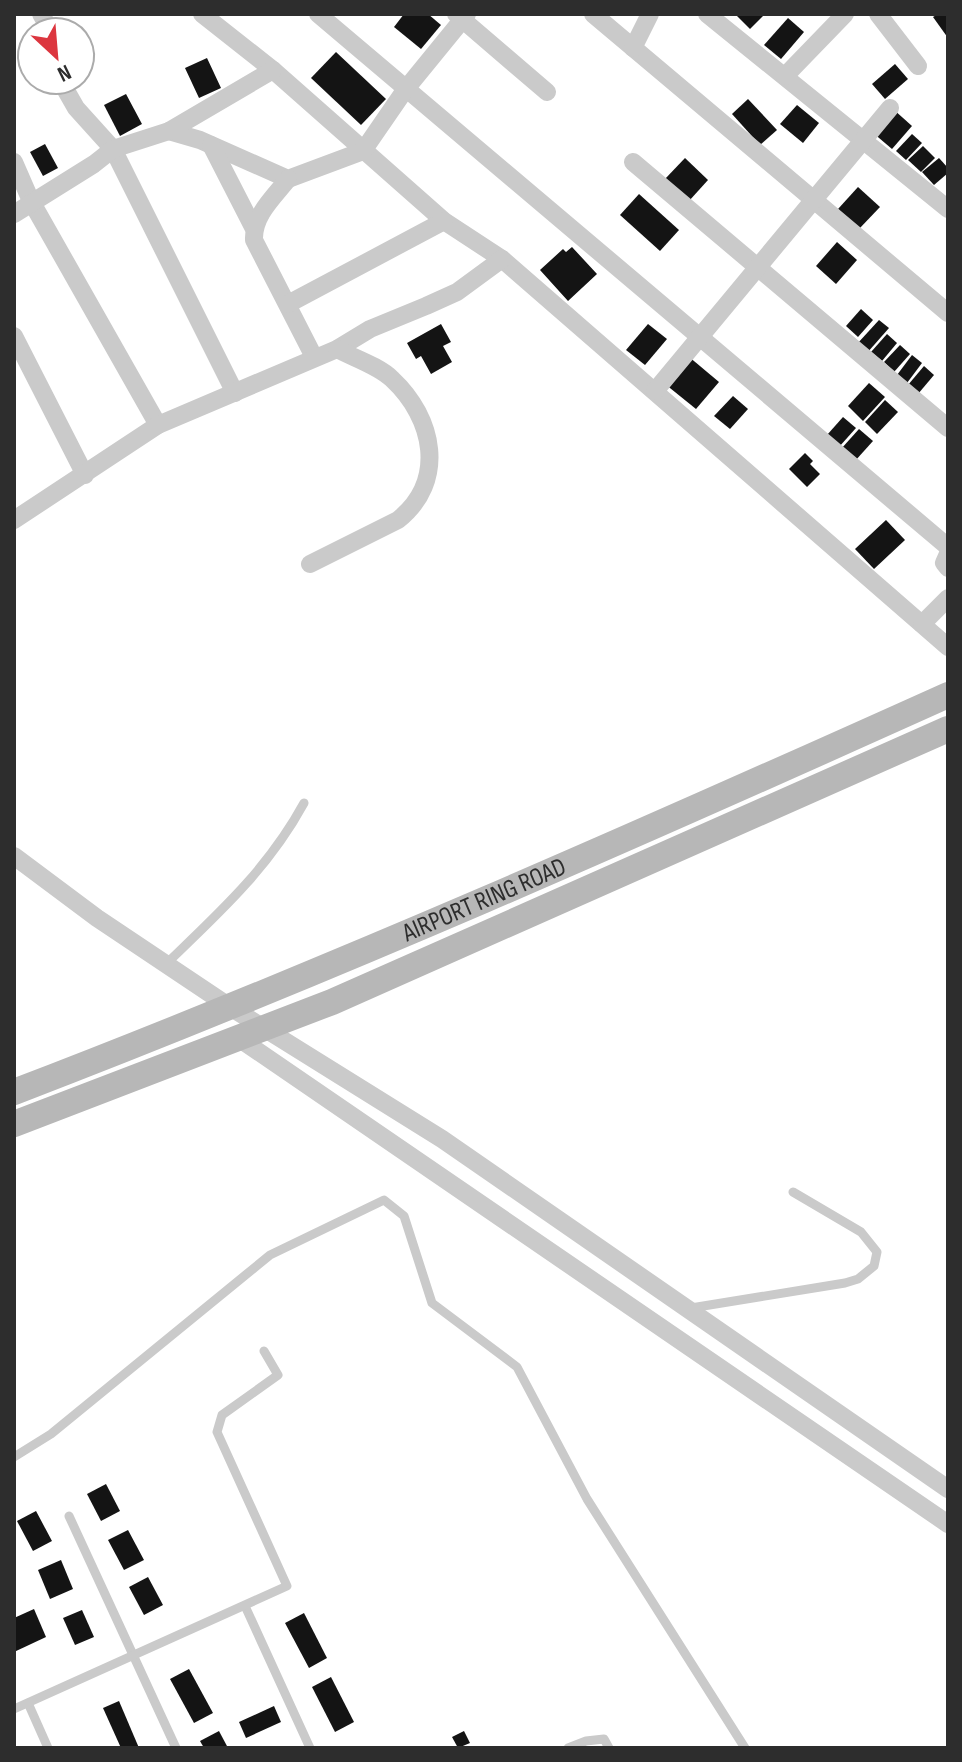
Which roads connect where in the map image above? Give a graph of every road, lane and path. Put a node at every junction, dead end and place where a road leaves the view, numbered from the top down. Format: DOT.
graph roads {
  1 [pos="202,14"];
  2 [pos="318,14"];
  3 [pos="593,14"];
  4 [pos="650,14"];
  5 [pos="707,14"];
  6 [pos="845,14"];
  7 [pos="878,14"];
  8 [pos="462,16"];
  9 [pos="633,48"];
  10 [pos="918,66"];
  11 [pos="273,70"];
  12 [pos="785,76"];
  13 [pos="405,90"];
  14 [pos="547,92"];
  15 [pos="69,96"];
  16 [pos="890,108"];
  17 [pos="169,131"];
  18 [pos="862,141"];
  19 [pos="211,145"];
  20 [pos="113,149"];
  21 [pos="363,151"];
  22 [pos="14,162"];
  23 [pos="633,162"];
  24 [pos="288,179"];
  25 [pos="815,200"];
  26 [pos="31,201"];
  27 [pos="948,209"];
  28 [pos="14,214"];
  29 [pos="444,221"];
  30 [pos="253,227"];
  31 [pos="502,259"];
  32 [pos="757,268"];
  33 [pos="288,304"];
  34 [pos="948,313"];
  35 [pos="14,336"];
  36 [pos="698,338"];
  37 [pos="337,349"];
  38 [pos="314,357"];
  39 [pos="655,391"];
  40 [pos="235,393"];
  41 [pos="158,425"];
  42 [pos="948,428"];
  43 [pos="85,475"];
  44 [pos="14,520"];
  45 [pos="948,547"];
  46 [pos="948,554"];
  47 [pos="310,564"];
  48 [pos="948,568"];
  49 [pos="948,598"];
  50 [pos="922,624"];
  51 [pos="948,647"];
  52 [pos="948,695"];
  53 [pos="948,729"];
  54 [pos="304,803"];
  55 [pos="14,856"];
  56 [pos="166,964"];
  57 [pos="230,1007"];
  58 [pos="265,1027"];
  59 [pos="237,1037"];
  60 [pos="14,1092"];
  61 [pos="14,1124"];
  62 [pos="793,1192"];
  63 [pos="688,1309"];
  64 [pos="264,1351"];
  65 [pos="14,1457"];
  66 [pos="948,1489"];
  67 [pos="69,1516"];
  68 [pos="948,1524"];
  69 [pos="245,1606"];
  70 [pos="132,1656"];
  71 [pos="28,1703"];
  72 [pos="14,1709"];
  73 [pos="48,1748"];
  74 [pos="176,1748"];
  75 [pos="310,1748"];
  76 [pos="568,1748"];
  77 [pos="609,1748"];
  78 [pos="745,1748"];
  1 -- 11 [label="street"];
  2 -- 13 [label="street"];
  3 -- 9 [label="street"];
  4 -- 9 [label="street"];
  5 -- 12 [label="street"];
  6 -- 12 [label="street"];
  7 -- 10 [label="street"];
  8 -- 13 [label="street"];
  8 -- 14 [label="street"];
  9 -- 25 [label="street"];
  11 -- 17 [label="street"];
  11 -- 21 [label="street"];
  12 -- 18 [label="street"];
  13 -- 21 [label="street"];
  13 -- 36 [label="street"];
  15 -- 20 [label="street"];
  16 -- 18 [label="street"];
  17 -- 19 [label="street"];
  17 -- 20 [label="street"];
  18 -- 25 [label="street"];
  18 -- 27 [label="street"];
  19 -- 24 [label="street"];
  19 -- 30 [label="street"];
  20 -- 26 [label="street"];
  20 -- 40 [label="street"];
  21 -- 24 [label="street"];
  21 -- 29 [label="street"];
  22 -- 26 [label="street"];
  23 -- 32 [label="street"];
  24 -- 30 [label="street"];
  25 -- 32 [label="street"];
  25 -- 34 [label="street"];
  26 -- 28 [label="street"];
  26 -- 41 [label="street"];
  29 -- 31 [label="street"];
  29 -- 33 [label="street"];
  30 -- 33 [label="street"];
  31 -- 37 [label="street"];
  31 -- 39 [label="street"];
  32 -- 36 [label="street"];
  32 -- 42 [label="street"];
  33 -- 38 [label="street"];
  35 -- 43 [label="street"];
  36 -- 39 [label="street"];
  36 -- 45 [label="street"];
  37 -- 38 [label="street"];
  37 -- 47 [label="street"];
  38 -- 40 [label="street"];
  39 -- 50 [label="street"];
  40 -- 41 [label="street"];
  41 -- 43 [label="street"];
  43 -- 44 [label="street"];
  46 -- 48 [label="street"];
  49 -- 50 [label="street"];
  50 -- 51 [label="street"];
  52 -- 57 [label="main road, AIRPORT RING ROAD"];
  53 -- 58 [label="main road, AIRPORT RING ROAD"];
  54 -- 56 [label="lane"];
  55 -- 56 [label="street"];
  56 -- 57 [label="street"];
  57 -- 58 [label="street"];
  57 -- 60 [label="main road, AIRPORT RING ROAD"];
  58 -- 59 [label="main road, AIRPORT RING ROAD"];
  58 -- 63 [label="street"];
  59 -- 61 [label="main road, AIRPORT RING ROAD"];
  59 -- 68 [label="street"];
  62 -- 63 [label="lane"];
  63 -- 66 [label="street"];
  64 -- 69 [label="lane"];
  65 -- 78 [label="lane"];
  67 -- 70 [label="lane"];
  69 -- 70 [label="lane"];
  69 -- 75 [label="lane"];
  70 -- 71 [label="lane"];
  70 -- 74 [label="lane"];
  71 -- 72 [label="lane"];
  71 -- 73 [label="lane"];
  76 -- 77 [label="lane"];
}
